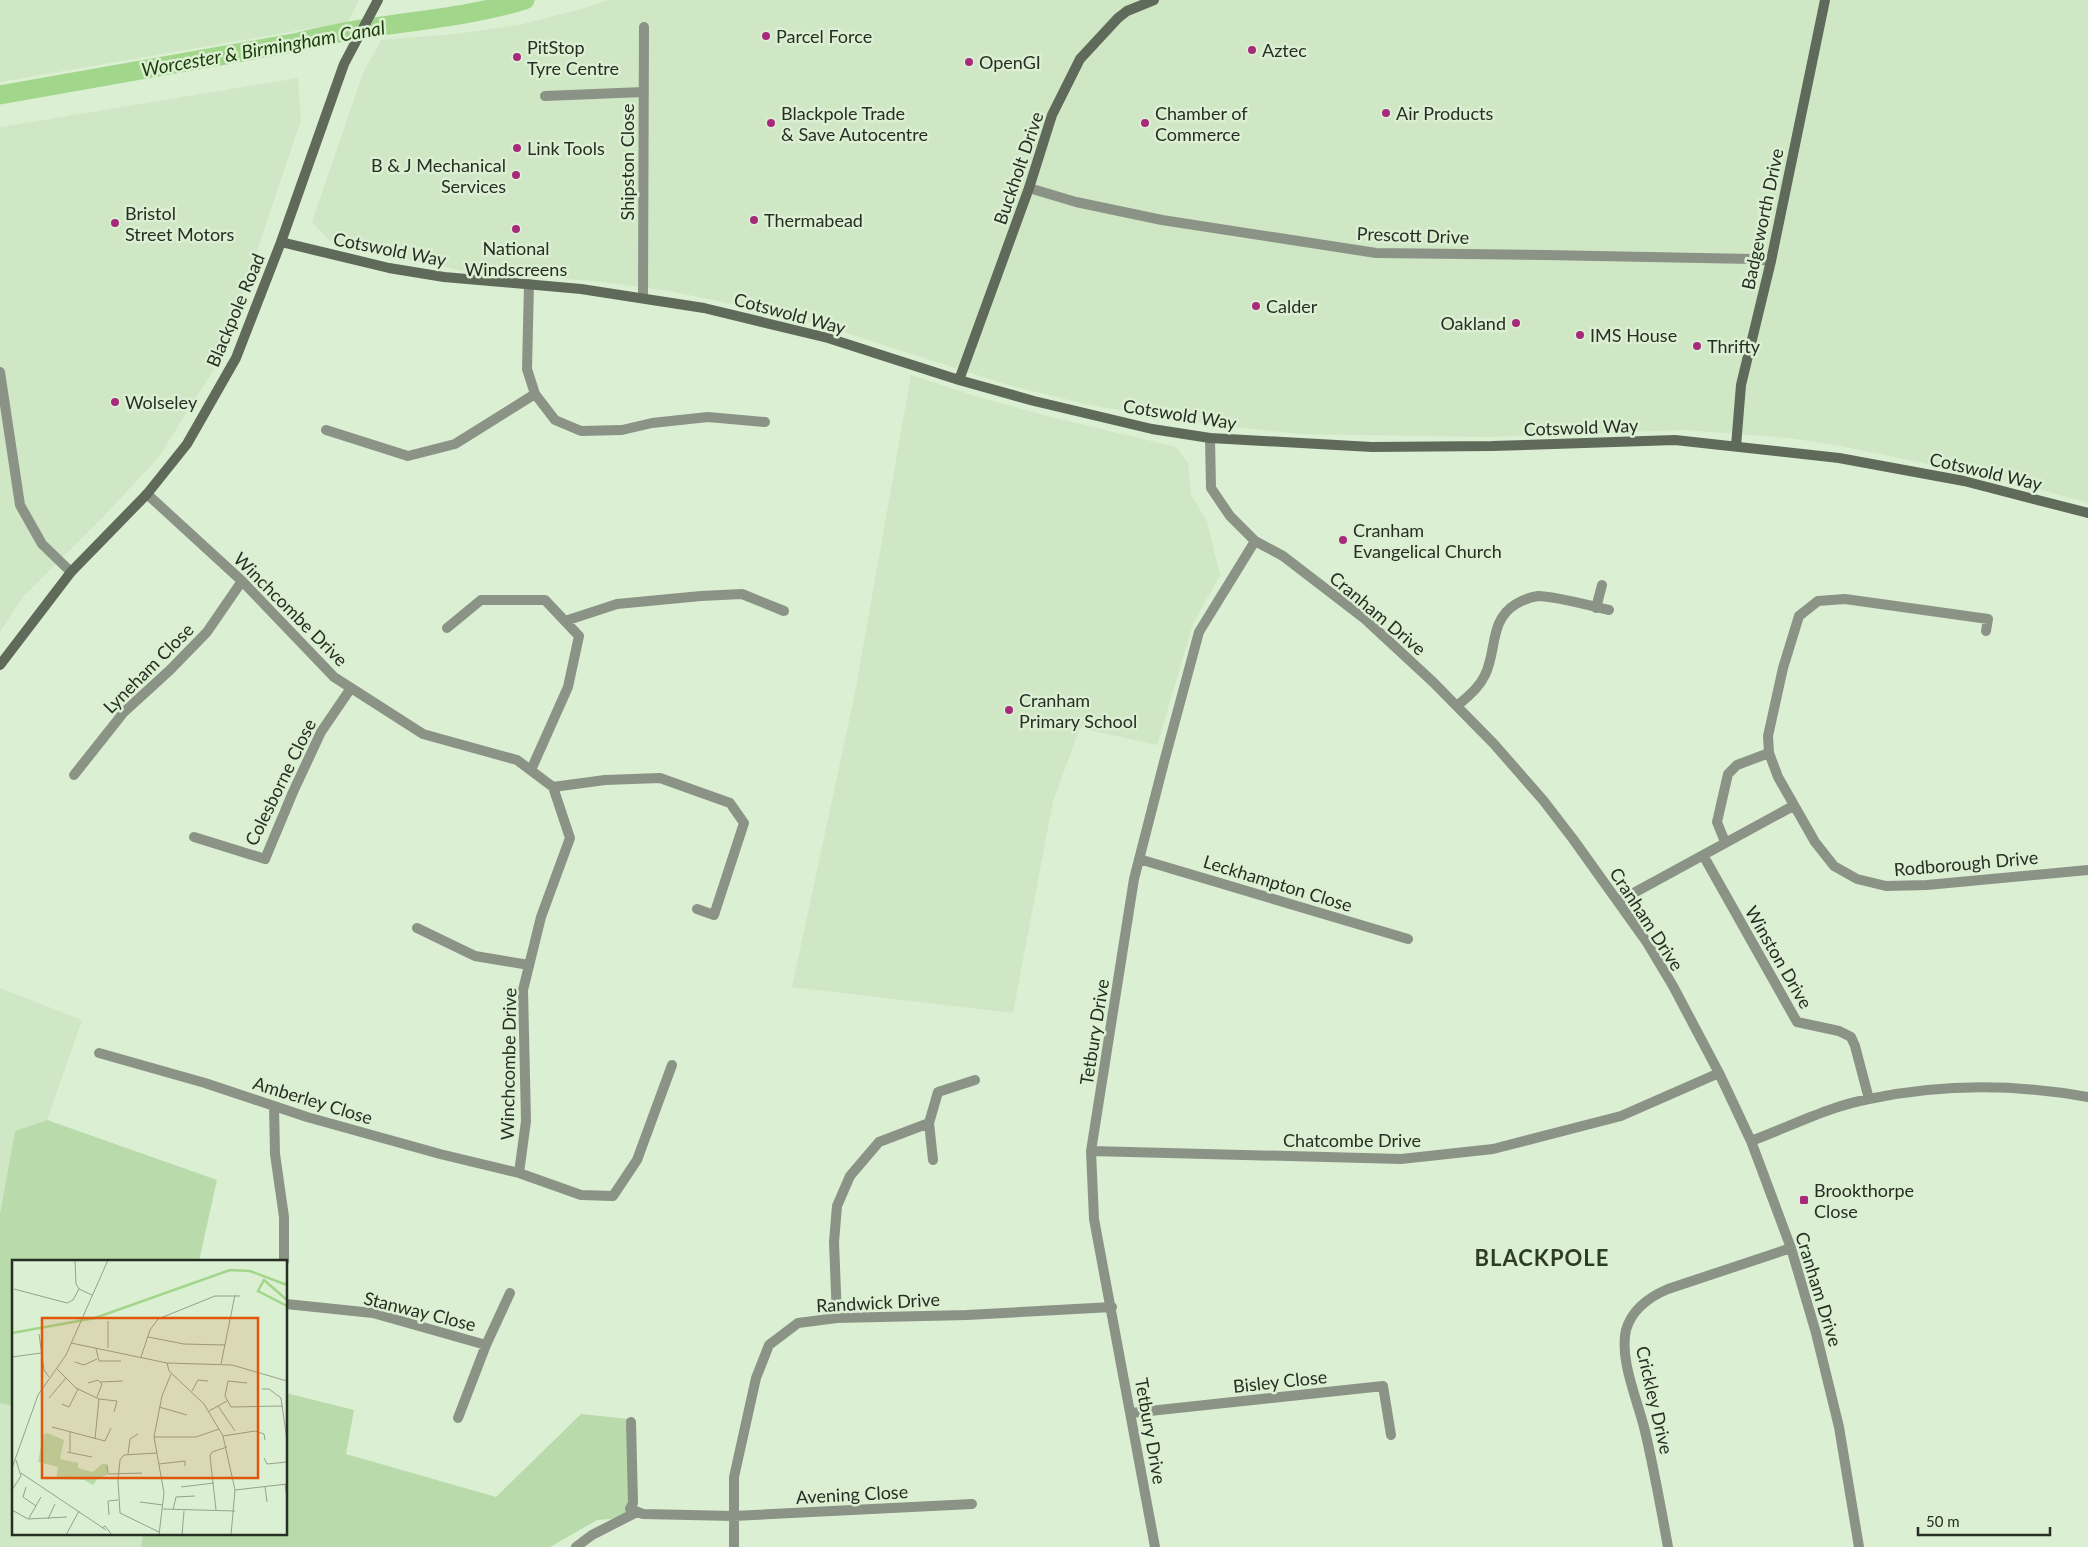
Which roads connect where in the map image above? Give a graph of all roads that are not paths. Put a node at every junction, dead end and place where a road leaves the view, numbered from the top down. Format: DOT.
graph roads {
  1 [pos="378,0"];
  2 [pos="1154,0"];
  3 [pos="1825,0"];
  4 [pos="644,27"];
  5 [pos="643,92"];
  6 [pos="546,96"];
  7 [pos="1029,188"];
  8 [pos="281,242"];
  9 [pos="1771,261"];
  10 [pos="529,284"];
  11 [pos="643,297"];
  12 [pos="0,372"];
  13 [pos="959,380"];
  14 [pos="536,394"];
  15 [pos="765,422"];
  16 [pos="326,430"];
  17 [pos="1210,438"];
  18 [pos="1736,446"];
  19 [pos="147,494"];
  20 [pos="2088,512"];
  21 [pos="1255,541"];
  22 [pos="71,572"];
  23 [pos="242,581"];
  24 [pos="1602,585"];
  25 [pos="1596,608"];
  26 [pos="1609,610"];
  27 [pos="784,611"];
  28 [pos="565,621"];
  29 [pos="447,628"];
  30 [pos="1986,631"];
  31 [pos="0,665"];
  32 [pos="351,688"];
  33 [pos="1456,706"];
  34 [pos="1769,753"];
  35 [pos="531,770"];
  36 [pos="74,775"];
  37 [pos="553,787"];
  38 [pos="1793,806"];
  39 [pos="194,837"];
  40 [pos="1726,842"];
  41 [pos="1702,855"];
  42 [pos="1139,859"];
  43 [pos="2088,870"];
  44 [pos="1618,901"];
  45 [pos="697,909"];
  46 [pos="417,928"];
  47 [pos="1408,939"];
  48 [pos="529,965"];
  49 [pos="99,1053"];
  50 [pos="672,1065"];
  51 [pos="1720,1073"];
  52 [pos="975,1080"];
  53 [pos="2088,1096"];
  54 [pos="1869,1098"];
  55 [pos="274,1106"];
  56 [pos="929,1123"];
  57 [pos="1751,1142"];
  58 [pos="1091,1151"];
  59 [pos="933,1160"];
  60 [pos="519,1173"];
  61 [pos="1791,1248"];
  62 [pos="284,1260"];
  63 [pos="510,1293"];
  64 [pos="288,1304"];
  65 [pos="1112,1307"];
  66 [pos="837,1318"];
  67 [pos="486,1345"];
  68 [pos="1131,1413"];
  69 [pos="458,1418"];
  70 [pos="631,1422"];
  71 [pos="1391,1435"];
  72 [pos="972,1504"];
  73 [pos="638,1512"];
  74 [pos="734,1516"];
  75 [pos="576,1547"];
  76 [pos="734,1547"];
  77 [pos="1155,1547"];
  78 [pos="1668,1547"];
  79 [pos="1859,1547"];
  1 -- 8 [label="main road, Blackpole Road"];
  2 -- 7 [label="main road, Buckholt Drive"];
  3 -- 9 [label="main road, Badgeworth Drive"];
  4 -- 5 [label="street, Shipston Close"];
  5 -- 6 [label="street"];
  5 -- 11 [label="street, Shipston Close"];
  7 -- 9 [label="street, Prescott Drive"];
  7 -- 13 [label="main road, Buckholt Drive"];
  8 -- 10 [label="main road, Cotswold Way"];
  8 -- 19 [label="main road, Blackpole Road"];
  9 -- 18 [label="main road, Badgeworth Drive"];
  10 -- 11 [label="main road, Cotswold Way"];
  10 -- 14 [label="street"];
  11 -- 13 [label="main road, Cotswold Way"];
  12 -- 22 [label="street"];
  13 -- 17 [label="main road, Cotswold Way"];
  14 -- 15 [label="street"];
  14 -- 16 [label="street"];
  17 -- 18 [label="main road, Cotswold Way"];
  17 -- 21 [label="street, Cranham Drive"];
  18 -- 20 [label="main road, Cotswold Way"];
  19 -- 22 [label="main road, Blackpole Road"];
  19 -- 23 [label="street, Winchcombe Drive"];
  21 -- 33 [label="street, Cranham Drive"];
  21 -- 42 [label="street, Tetbury Drive"];
  22 -- 31 [label="main road, Blackpole Road"];
  23 -- 32 [label="street, Winchcombe Drive"];
  23 -- 36 [label="street, Lyneham Close"];
  24 -- 25 [label="street"];
  25 -- 26 [label="street"];
  25 -- 33 [label="street"];
  27 -- 28 [label="street"];
  28 -- 29 [label="street"];
  28 -- 35 [label="street"];
  30 -- 34 [label="street"];
  32 -- 35 [label="street, Winchcombe Drive"];
  32 -- 39 [label="street, Colesborne Close"];
  33 -- 44 [label="street, Cranham Drive"];
  34 -- 38 [label="street, Rodborough Drive"];
  34 -- 40 [label="street"];
  35 -- 37 [label="street, Winchcombe Drive"];
  37 -- 45 [label="street"];
  37 -- 48 [label="street, Winchcombe Drive"];
  38 -- 40 [label="street"];
  38 -- 43 [label="street, Rodborough Drive"];
  40 -- 41 [label="street"];
  41 -- 44 [label="street"];
  41 -- 54 [label="street, Winston Drive"];
  42 -- 47 [label="street, Leckhampton Close"];
  42 -- 58 [label="street, Tetbury Drive"];
  44 -- 51 [label="street, Cranham Drive"];
  46 -- 48 [label="street"];
  48 -- 60 [label="street, Winchcombe Drive"];
  49 -- 55 [label="street, Amberley Close"];
  50 -- 60 [label="street, Amberley Close"];
  51 -- 57 [label="street, Cranham Drive"];
  51 -- 58 [label="street, Chatcombe Drive"];
  52 -- 56 [label="street"];
  53 -- 54 [label="street"];
  54 -- 57 [label="street"];
  55 -- 60 [label="street, Amberley Close"];
  55 -- 62 [label="street"];
  56 -- 59 [label="street"];
  56 -- 66 [label="street"];
  57 -- 61 [label="street, Cranham Drive"];
  58 -- 65 [label="street, Tetbury Drive"];
  61 -- 78 [label="street, Crickley Drive"];
  61 -- 79 [label="street, Cranham Drive"];
  63 -- 67 [label="street"];
  64 -- 67 [label="street, Stanway Close"];
  65 -- 66 [label="street, Randwick Drive"];
  65 -- 68 [label="street, Tetbury Drive"];
  66 -- 74 [label="street, Randwick Drive"];
  67 -- 69 [label="street"];
  68 -- 71 [label="street, Bisley Close"];
  68 -- 77 [label="street, Tetbury Drive"];
  70 -- 73 [label="street"];
  72 -- 74 [label="street, Avening Close"];
  73 -- 74 [label="street, Avening Close"];
  73 -- 75 [label="street"];
  74 -- 76 [label="street, Randwick Drive"];
}
